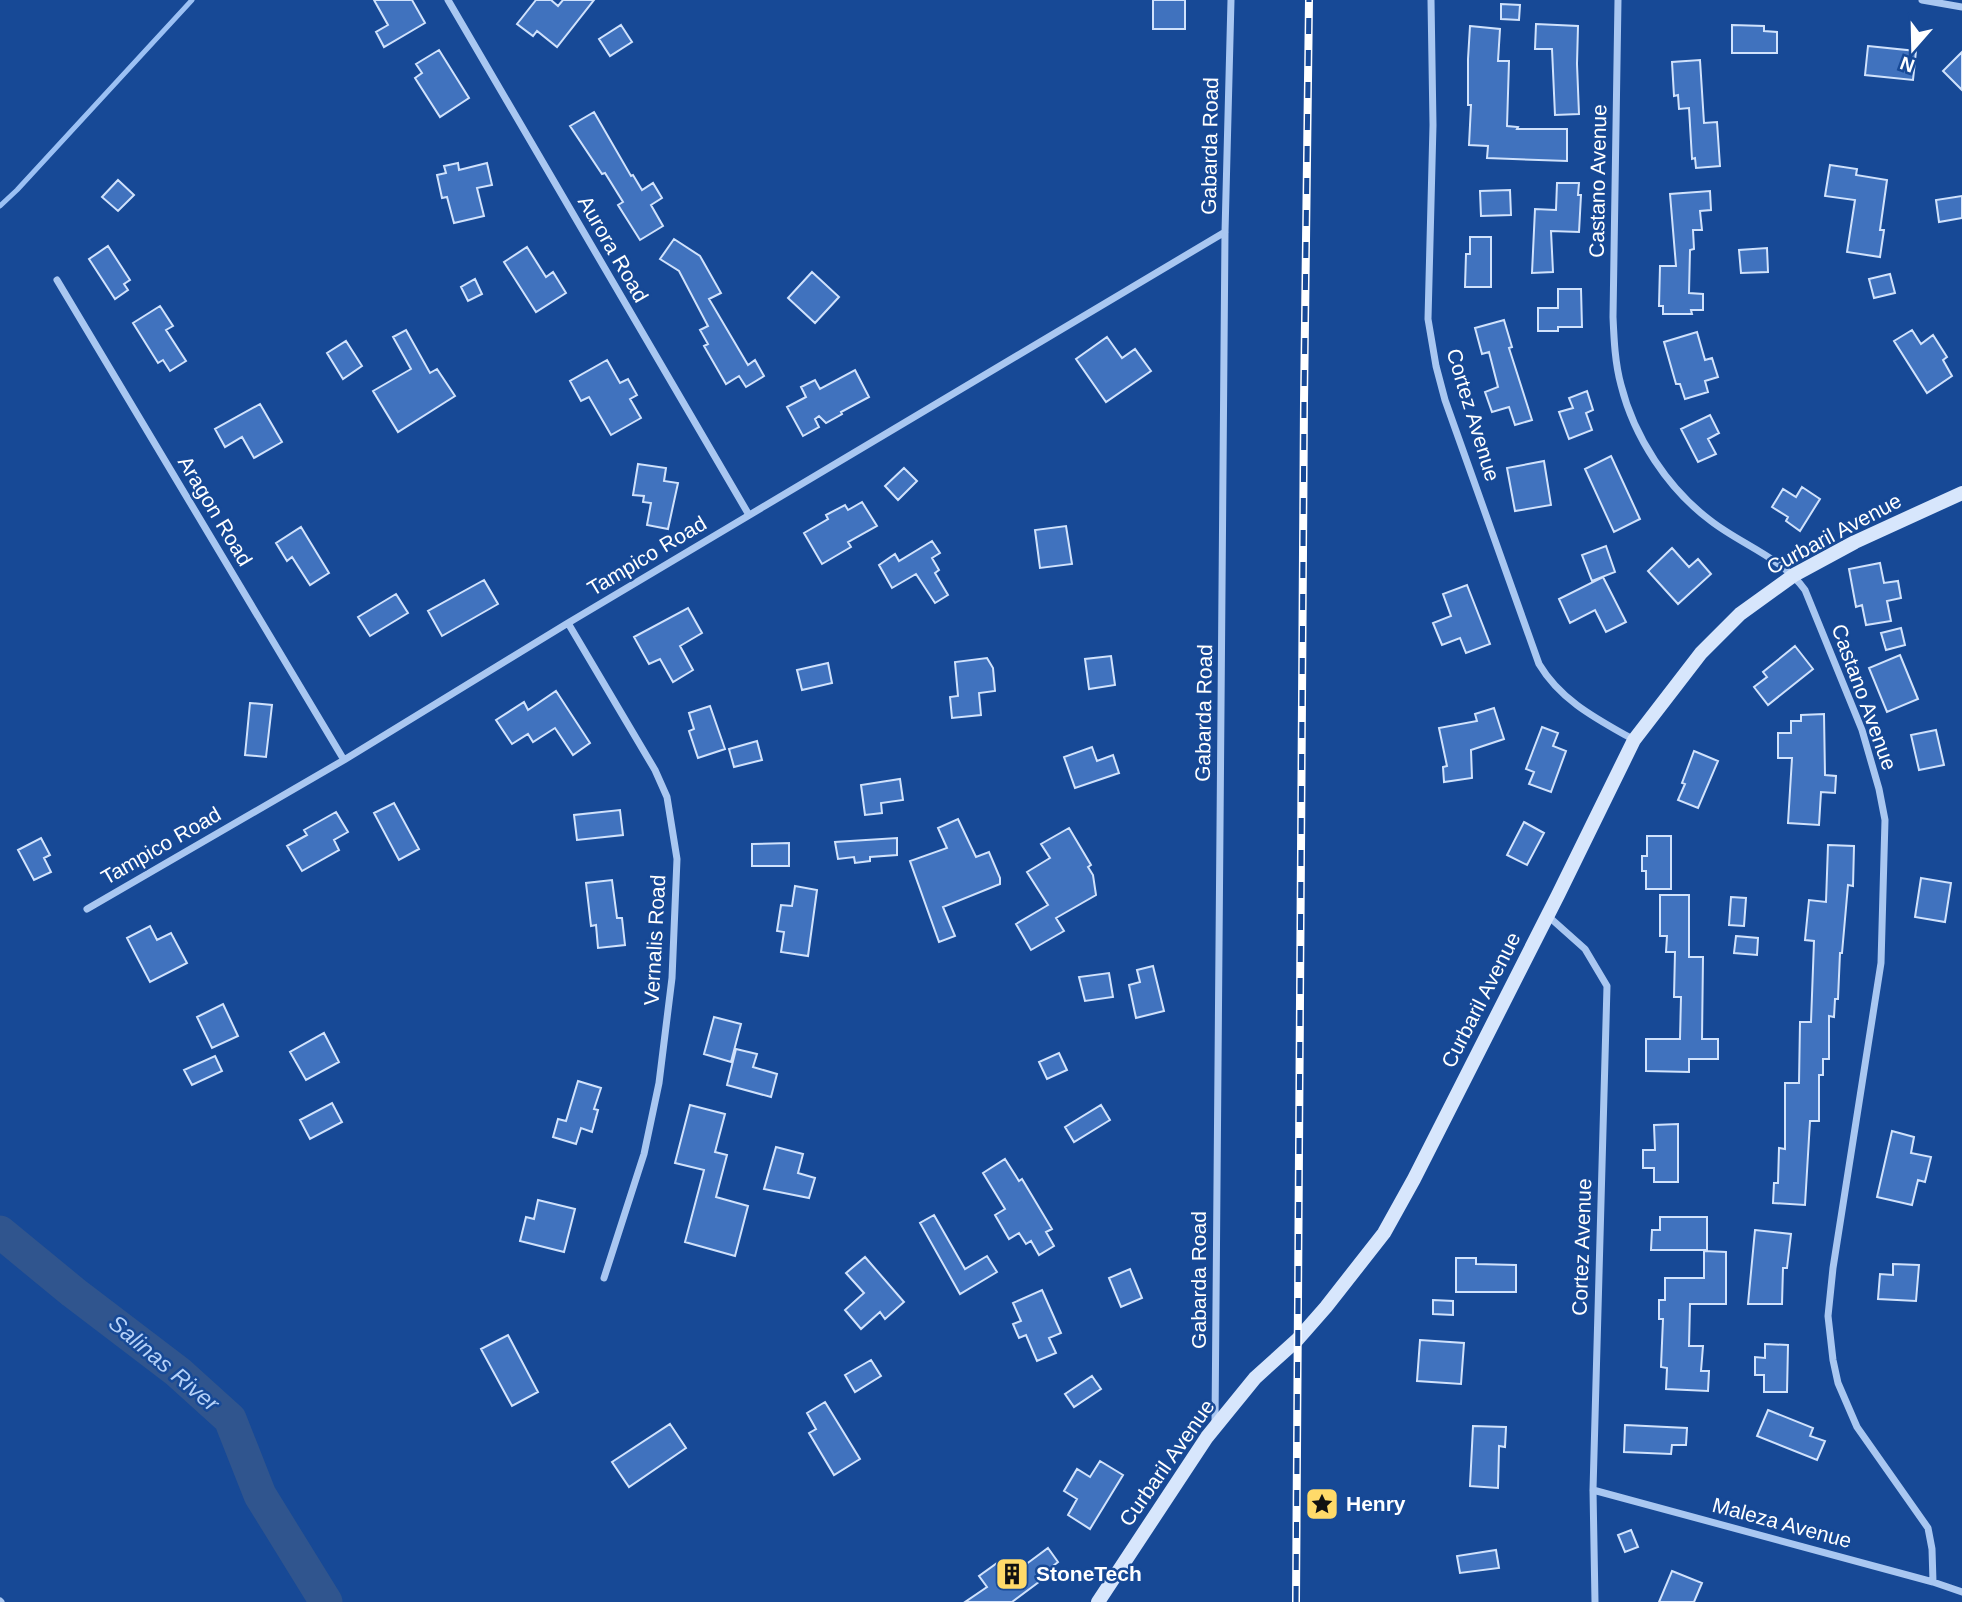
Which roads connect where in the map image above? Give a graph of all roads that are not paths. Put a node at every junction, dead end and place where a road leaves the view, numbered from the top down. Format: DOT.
graph roads {
  1 [pos="448,0"];
  2 [pos="1231,0"];
  3 [pos="1431,0"];
  4 [pos="1618,0"];
  5 [pos="1922,0"];
  6 [pos="1962,6"];
  7 [pos="1225,232"];
  8 [pos="57,280"];
  9 [pos="1962,493"];
  10 [pos="749,515"];
  11 [pos="1794,575"];
  12 [pos="568,623"];
  13 [pos="1633,740"];
  14 [pos="344,760"];
  15 [pos="87,909"];
  16 [pos="1548,915"];
  17 [pos="604,1278"];
  18 [pos="1215,1427"];
  19 [pos="1592,1490"];
  20 [pos="1933,1582"];
  21 [pos="1962,1592"];
  22 [pos="1098,1602"];
  23 [pos="1595,1602"];
  1 -- 10 [label="street, Aurora Road"];
  2 -- 7 [label="street, Gabarda Road"];
  3 -- 13 [label="street, Cortez Avenue"];
  4 -- 11 [label="street, Castano Avenue"];
  5 -- 6 [label="street"];
  7 -- 10 [label="street, Tampico Road"];
  7 -- 18 [label="street, Gabarda Road"];
  8 -- 14 [label="street, Aragon Road"];
  9 -- 11 [label="street, Curbaril Avenue"];
  10 -- 12 [label="street, Tampico Road"];
  11 -- 13 [label="street, Curbaril Avenue"];
  11 -- 20 [label="street, Castano Avenue"];
  12 -- 14 [label="street, Tampico Road"];
  12 -- 17 [label="street, Vernalis Road"];
  13 -- 16 [label="street, Curbaril Avenue"];
  14 -- 15 [label="street, Tampico Road"];
  16 -- 18 [label="street, Curbaril Avenue"];
  16 -- 19 [label="street, Cortez Avenue"];
  18 -- 22 [label="street, Curbaril Avenue"];
  19 -- 20 [label="street, Maleza Avenue"];
  19 -- 23 [label="street, Cortez Avenue"];
  20 -- 21 [label="street, Maleza Avenue"];
}
